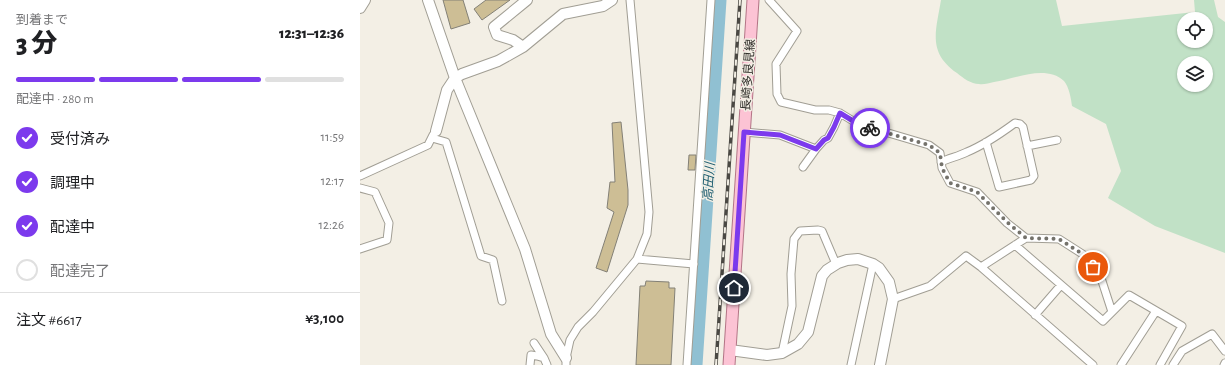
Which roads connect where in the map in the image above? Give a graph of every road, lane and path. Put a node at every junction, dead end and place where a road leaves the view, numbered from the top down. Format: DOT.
graph roads {
  1 [pos="365,0"];
  2 [pos="428,0"];
  3 [pos="527,0"];
  4 [pos="612,0"];
  5 [pos="630,0"];
  6 [pos="711,0"];
  7 [pos="753,0"];
  8 [pos="769,0"];
  9 [pos="360,8"];
  10 [pos="523,47"];
  11 [pos="455,78"];
  12 [pos="840,113"];
  13 [pos="744,132"];
  14 [pos="434,135"];
  15 [pos="1057,140"];
  16 [pos="986,142"];
  17 [pos="1027,146"];
  18 [pos="816,149"];
  19 [pos="941,162"];
  20 [pos="803,167"];
  21 [pos="360,176"];
  22 [pos="360,188"];
  23 [pos="1026,238"];
  24 [pos="1015,245"];
  25 [pos="360,249"];
  26 [pos="637,260"];
  27 [pos="694,264"];
  28 [pos="836,264"];
  29 [pos="873,264"];
  30 [pos="981,267"];
  31 [pos="1061,285"];
  32 [pos="893,299"];
  33 [pos="502,301"];
  34 [pos="1156,311"];
  35 [pos="1112,312"];
  36 [pos="1035,314"];
  37 [pos="534,343"];
  38 [pos="730,350"];
  39 [pos="1225,351"];
  40 [pos="782,353"];
  41 [pos="546,362"];
  42 [pos="566,362"];
  43 [pos="530,365"];
  44 [pos="687,365"];
  45 [pos="729,365"];
  46 [pos="851,365"];
  47 [pos="880,365"];
  48 [pos="1093,365"];
  49 [pos="1120,365"];
  50 [pos="1160,365"];
  51 [pos="1173,365"];
  1 -- 9 [label="street"];
  2 -- 11 [label="street"];
  3 -- 10 [label="street"];
  4 -- 10 [label="street"];
  5 -- 26 [label="street"];
  6 -- 27 [label="street"];
  7 -- 13 [label="main road, 長崎多良見線"];
  8 -- 12 [label="street"];
  10 -- 11 [label="street"];
  11 -- 14 [label="street"];
  11 -- 42 [label="street"];
  12 -- 18 [label="street"];
  12 -- 19 [label="street"];
  13 -- 18 [label="street"];
  13 -- 38 [label="main road, 長崎多良見線"];
  14 -- 21 [label="street"];
  14 -- 33 [label="street"];
  15 -- 17 [label="street"];
  16 -- 17 [label="street"];
  16 -- 17 [label="street"];
  16 -- 19 [label="street"];
  18 -- 20 [label="street"];
  19 -- 23 [label="street"];
  22 -- 25 [label="street"];
  23 -- 24 [label="street"];
  23 -- 35 [label="street"];
  24 -- 30 [label="street"];
  24 -- 31 [label="street"];
  26 -- 27 [label="street"];
  26 -- 42 [label="street"];
  27 -- 44 [label="street"];
  28 -- 29 [label="street"];
  28 -- 40 [label="street"];
  28 -- 40 [label="street"];
  29 -- 32 [label="street"];
  29 -- 46 [label="street"];
  30 -- 32 [label="street"];
  30 -- 36 [label="street"];
  31 -- 35 [label="street"];
  31 -- 36 [label="street"];
  32 -- 47 [label="street"];
  34 -- 35 [label="street"];
  34 -- 49 [label="street"];
  34 -- 50 [label="street"];
  36 -- 48 [label="street"];
  37 -- 41 [label="street"];
  38 -- 40 [label="street"];
  38 -- 45 [label="main road, 長崎多良見線"];
  39 -- 51 [label="street"];
  41 -- 43 [label="street"];
}
